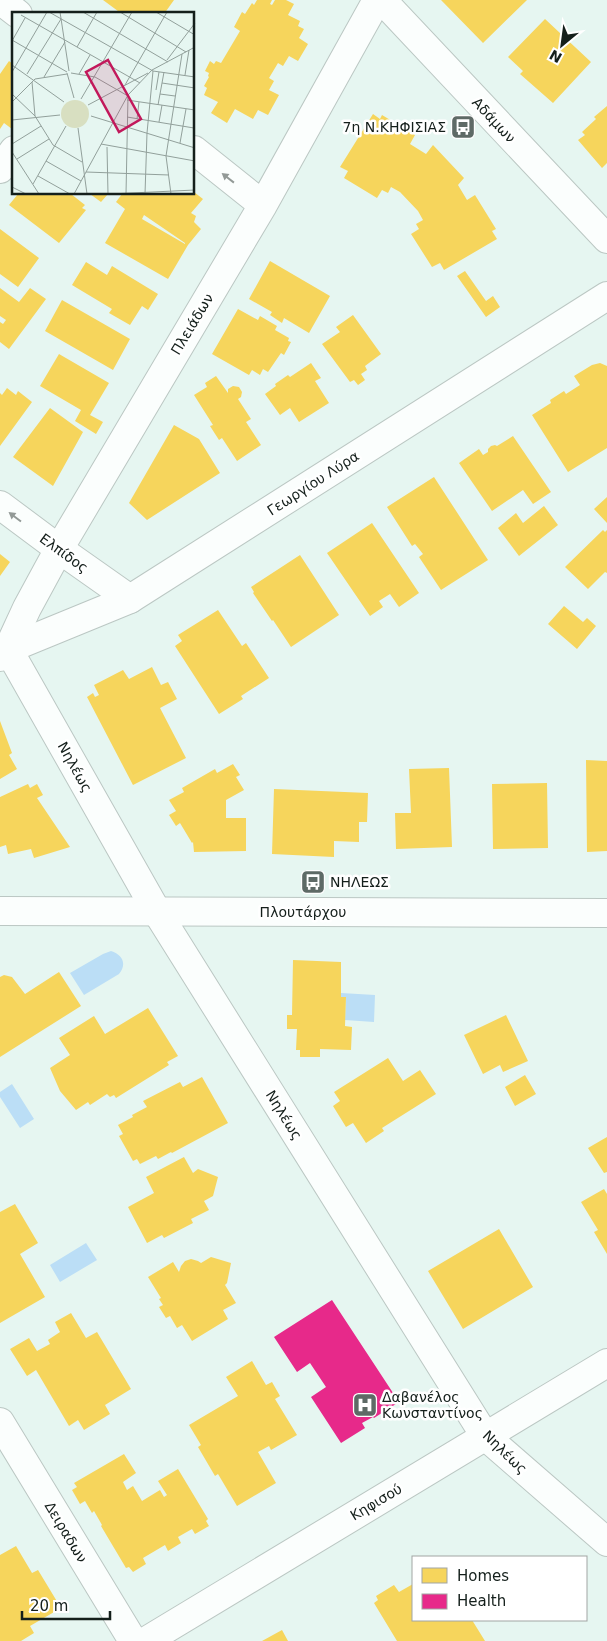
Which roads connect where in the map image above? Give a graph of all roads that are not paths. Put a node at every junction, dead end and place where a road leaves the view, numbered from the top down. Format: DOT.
graph roads {
  1 [pos="0,0"];
  2 [pos="377,0"];
  3 [pos="382,0"];
  4 [pos="15,12"];
  5 [pos="195,151"];
  6 [pos="12,153"];
  7 [pos="0,169"];
  8 [pos="263,205"];
  9 [pos="607,239"];
  10 [pos="607,296"];
  11 [pos="0,505"];
  12 [pos="59,550"];
  13 [pos="130,599"];
  14 [pos="3,651"];
  15 [pos="0,911"];
  16 [pos="157,912"];
  17 [pos="607,913"];
  18 [pos="607,1363"];
  19 [pos="0,1422"];
  20 [pos="485,1436"];
  21 [pos="607,1542"];
  22 [pos="133,1641"];
  23 [pos="146,1641"];
  1 -- 4 [label="street"];
  2 -- 8 [label="street, Πλειάδων"];
  3 -- 9 [label="street, Αδάμων"];
  8 -- 5 [label="street, one-way"];
  6 -- 7 [label="street"];
  8 -- 12 [label="street, Πλειάδων"];
  10 -- 13 [label="street, Γεωργίου Λύρα"];
  12 -- 11 [label="street, Ελπίδος, one-way"];
  12 -- 13 [label="street, Ελπίδος"];
  12 -- 14 [label="street, Πλειάδων"];
  13 -- 14 [label="street, Γεωργίου Λύρα"];
  14 -- 16 [label="street, Νηλέως"];
  15 -- 16 [label="street, Πλουτάρχου"];
  16 -- 17 [label="street, Πλουτάρχου"];
  16 -- 20 [label="street, Νηλέως"];
  18 -- 20 [label="street, Κηφισού"];
  19 -- 22 [label="street, Δειραδων"];
  20 -- 21 [label="street, Νηλέως"];
  20 -- 23 [label="street, Κηφισού"];
}
